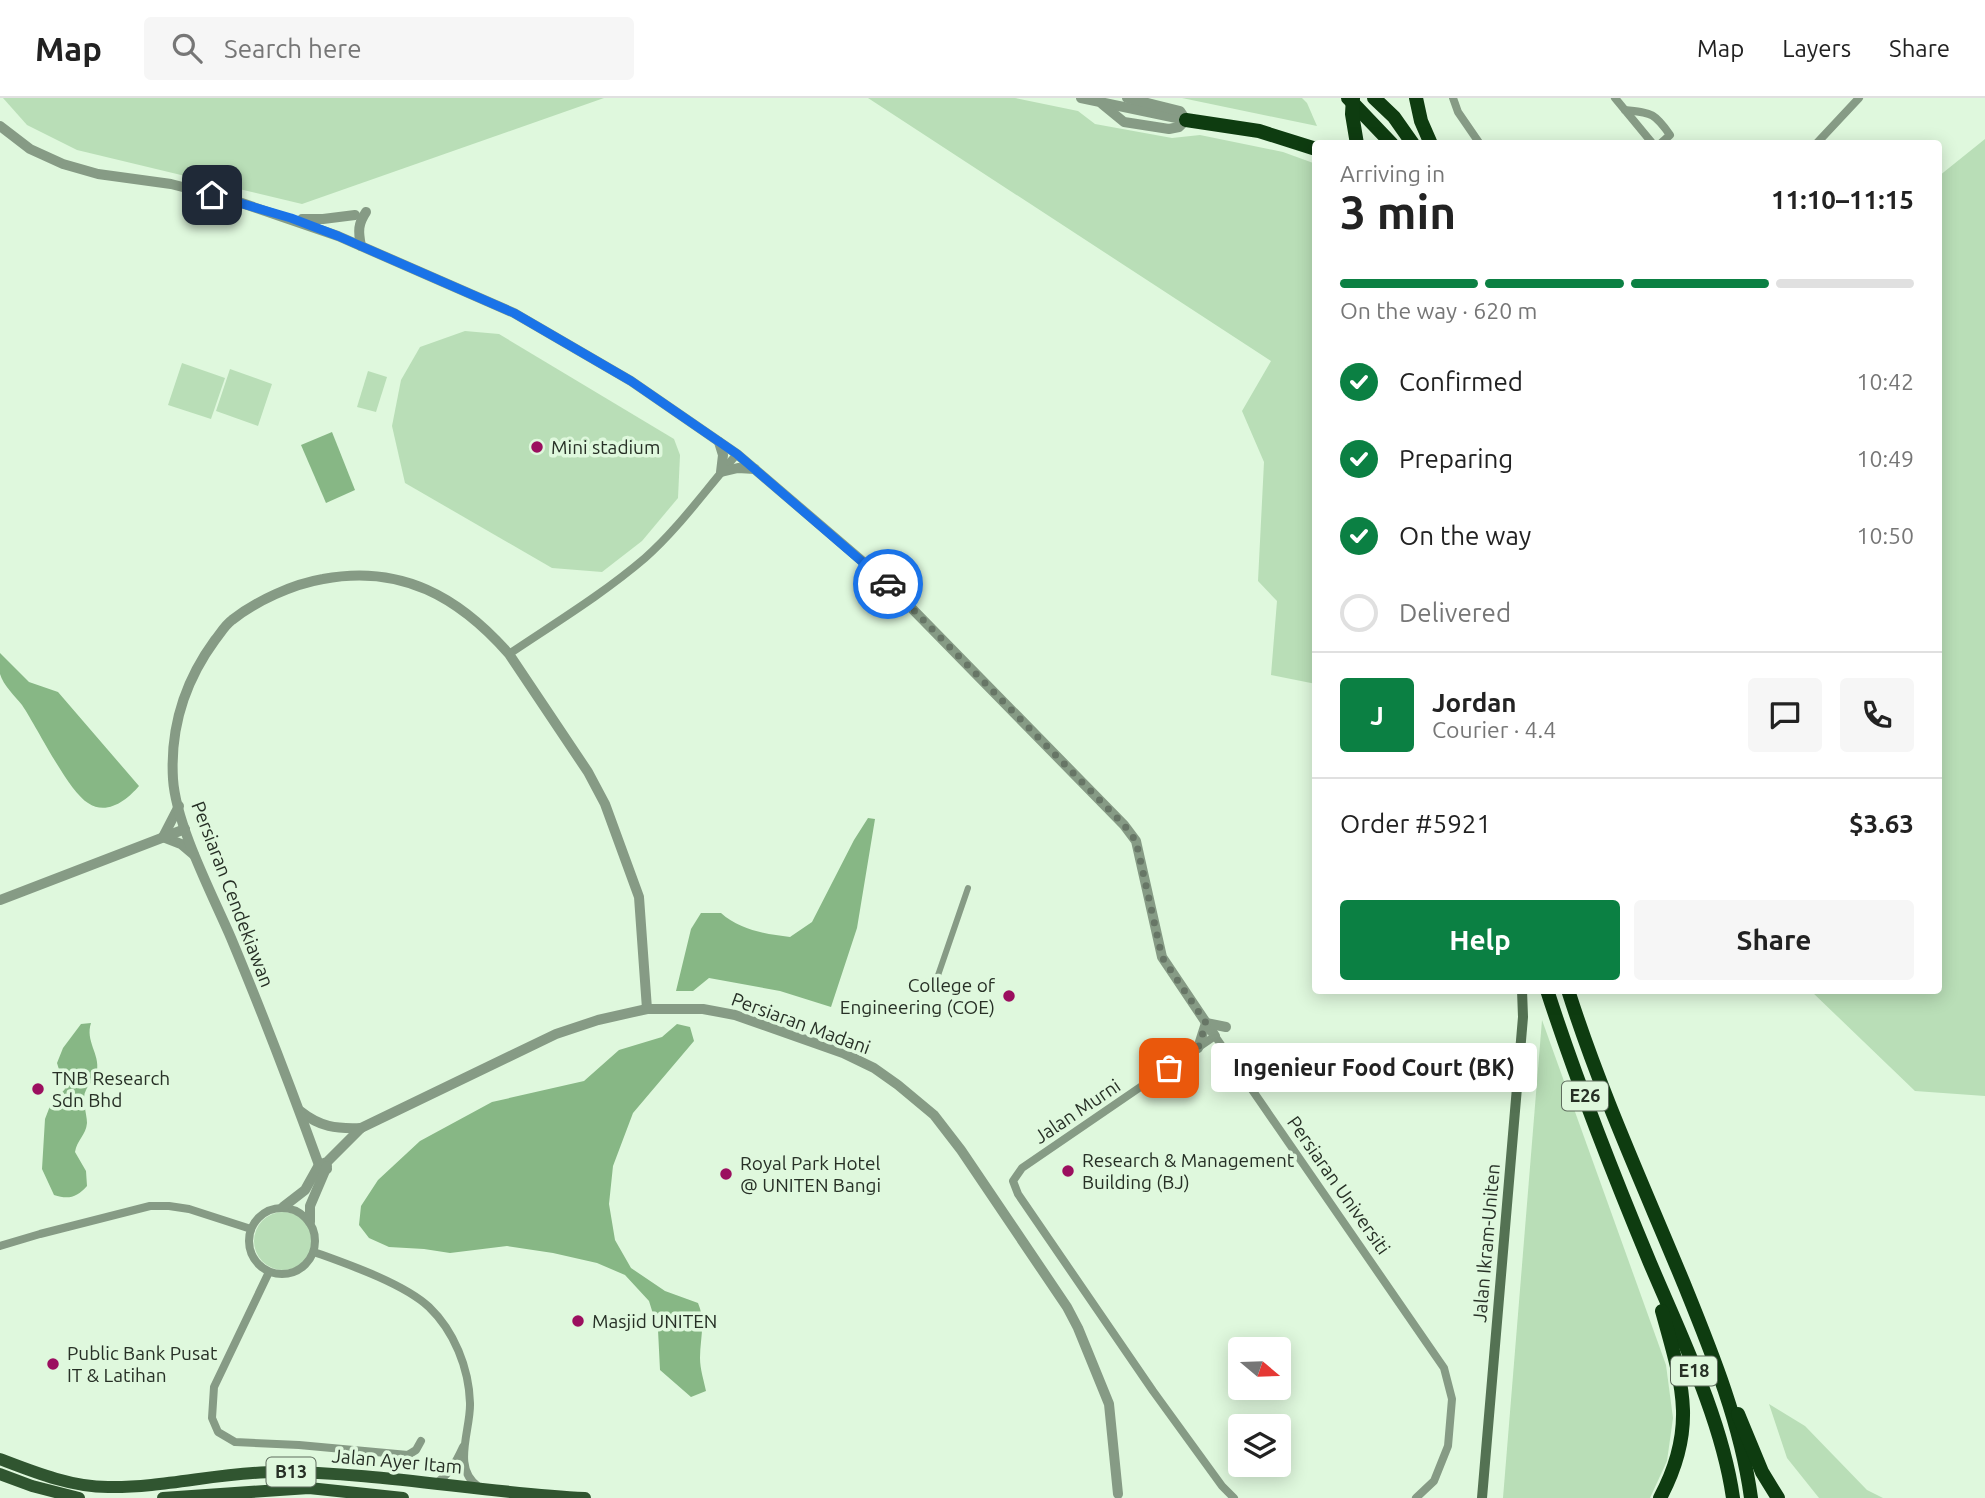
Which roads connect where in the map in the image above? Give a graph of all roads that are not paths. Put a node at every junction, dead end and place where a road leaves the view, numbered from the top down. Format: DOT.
graph roads {
  1 [pos="1080,98"];
  2 [pos="1127,98"];
  3 [pos="1350,98"];
  4 [pos="1374,98"];
  5 [pos="1416,98"];
  6 [pos="1453,98"];
  7 [pos="1615,98"];
  8 [pos="1859,98"];
  9 [pos="1625,110"];
  10 [pos="1186,120"];
  11 [pos="0,126"];
  12 [pos="1356,140"];
  13 [pos="1387,140"];
  14 [pos="1410,140"];
  15 [pos="1429,140"];
  16 [pos="1476,140"];
  17 [pos="1651,140"];
  18 [pos="1664,140"];
  19 [pos="1820,140"];
  20 [pos="1312,148"];
  21 [pos="366,212"];
  22 [pos="355,215"];
  23 [pos="291,218"];
  24 [pos="361,246"];
  25 [pos="719,441"];
  26 [pos="737,454"];
  27 [pos="755,469"];
  28 [pos="721,472"];
  29 [pos="509,654"];
  30 [pos="179,806"];
  31 [pos="185,829"];
  32 [pos="163,837"];
  33 [pos="197,858"];
  34 [pos="968,888"];
  35 [pos="0,900"];
  36 [pos="935,984"];
  37 [pos="1522,994"];
  38 [pos="1548,994"];
  39 [pos="1569,994"];
  40 [pos="647,1009"];
  41 [pos="1206,1023"];
  42 [pos="1226,1027"];
  43 [pos="1214,1036"];
  44 [pos="1198,1048"];
  45 [pos="299,1110"];
  46 [pos="361,1128"];
  47 [pos="324,1165"];
  48 [pos="1646,1192"];
  49 [pos="1625,1202"];
  50 [pos="283,1207"];
  51 [pos="310,1222"];
  52 [pos="251,1229"];
  53 [pos="0,1246"];
  54 [pos="314,1252"];
  55 [pos="1647,1255"];
  56 [pos="269,1272"];
  57 [pos="1726,1391"];
  58 [pos="421,1441"];
  59 [pos="465,1444"];
  60 [pos="0,1459"];
  61 [pos="0,1474"];
  62 [pos="433,1485"];
  63 [pos="482,1488"];
  64 [pos="249,1494"];
  65 [pos="1118,1494"];
  66 [pos="79,1498"];
  67 [pos="163,1498"];
  68 [pos="403,1498"];
  69 [pos="585,1498"];
  70 [pos="1234,1498"];
  71 [pos="1416,1498"];
  72 [pos="1482,1498"];
  73 [pos="1660,1498"];
  74 [pos="1733,1498"];
  75 [pos="1751,1498"];
  76 [pos="1778,1498"];
  1 -- 10 [label="street"];
  2 -- 10 [label="street"];
  3 -- 12 [label="highway, bridge"];
  3 -- 13 [label="highway"];
  4 -- 14 [label="highway"];
  5 -- 15 [label="highway"];
  6 -- 16 [label="street"];
  7 -- 9 [label="street"];
  8 -- 19 [label="street"];
  9 -- 17 [label="street"];
  9 -- 18 [label="street"];
  10 -- 20 [label="highway"];
  11 -- 23 [label="street, Persiaran Universiti"];
  21 -- 24 [label="street"];
  22 -- 23 [label="street"];
  23 -- 24 [label="street, Persiaran Universiti"];
  24 -- 25 [label="street, Persiaran Universiti"];
  25 -- 26 [label="street, Persiaran Universiti"];
  25 -- 28 [label="street"];
  26 -- 27 [label="street, Persiaran Universiti"];
  26 -- 28 [label="street"];
  27 -- 28 [label="street"];
  27 -- 41 [label="street, Persiaran Universiti"];
  28 -- 29 [label="street"];
  29 -- 30 [label="street, Persiaran Cendekiawan"];
  29 -- 40 [label="street, Persiaran Cendekiawan"];
  30 -- 31 [label="street, Persiaran Cendekiawan"];
  30 -- 32 [label="street"];
  31 -- 32 [label="street"];
  31 -- 33 [label="street, Persiaran Cendekiawan"];
  32 -- 33 [label="street"];
  32 -- 35 [label="street"];
  33 -- 45 [label="street, Persiaran Cendekiawan"];
  34 -- 36 [label="street"];
  37 -- 72 [label="main road, Jalan Ikram-Uniten"];
  38 -- 49 [label="highway, E26"];
  39 -- 48 [label="highway, E26"];
  40 -- 46 [label="street, Persiaran Madani"];
  40 -- 65 [label="street, Persiaran Madani"];
  41 -- 42 [label="street"];
  41 -- 43 [label="street, Persiaran Universiti"];
  41 -- 44 [label="street"];
  43 -- 44 [label="street, Jalan Murni"];
  43 -- 71 [label="street, Persiaran Universiti"];
  44 -- 70 [label="street, Jalan Murni"];
  45 -- 46 [label="street"];
  45 -- 47 [label="street, Persiaran Cendekiawan"];
  46 -- 47 [label="street"];
  47 -- 50 [label="street"];
  47 -- 51 [label="street"];
  48 -- 57 [label="highway, E18"];
  49 -- 55 [label="highway, E18"];
  50 -- 51 [label="street"];
  50 -- 52 [label="street"];
  51 -- 54 [label="street"];
  52 -- 53 [label="street"];
  52 -- 56 [label="street"];
  54 -- 56 [label="street"];
  54 -- 59 [label="street"];
  55 -- 73 [label="highway"];
  55 -- 74 [label="highway, E18"];
  56 -- 58 [label="street"];
  57 -- 75 [label="highway, E18"];
  57 -- 76 [label="highway"];
  59 -- 62 [label="street"];
  59 -- 63 [label="street"];
  60 -- 62 [label="main road, Jalan Ayer Itam / B13"];
  61 -- 66 [label="main road"];
  62 -- 63 [label="main road, Jalan Ayer Itam / B13"];
  63 -- 69 [label="main road, Jalan Ayer Itam / B13"];
  64 -- 67 [label="main road, Jalan Ayer Itam / B13"];
  64 -- 68 [label="main road, Jalan Ayer Itam / B13"];
}
